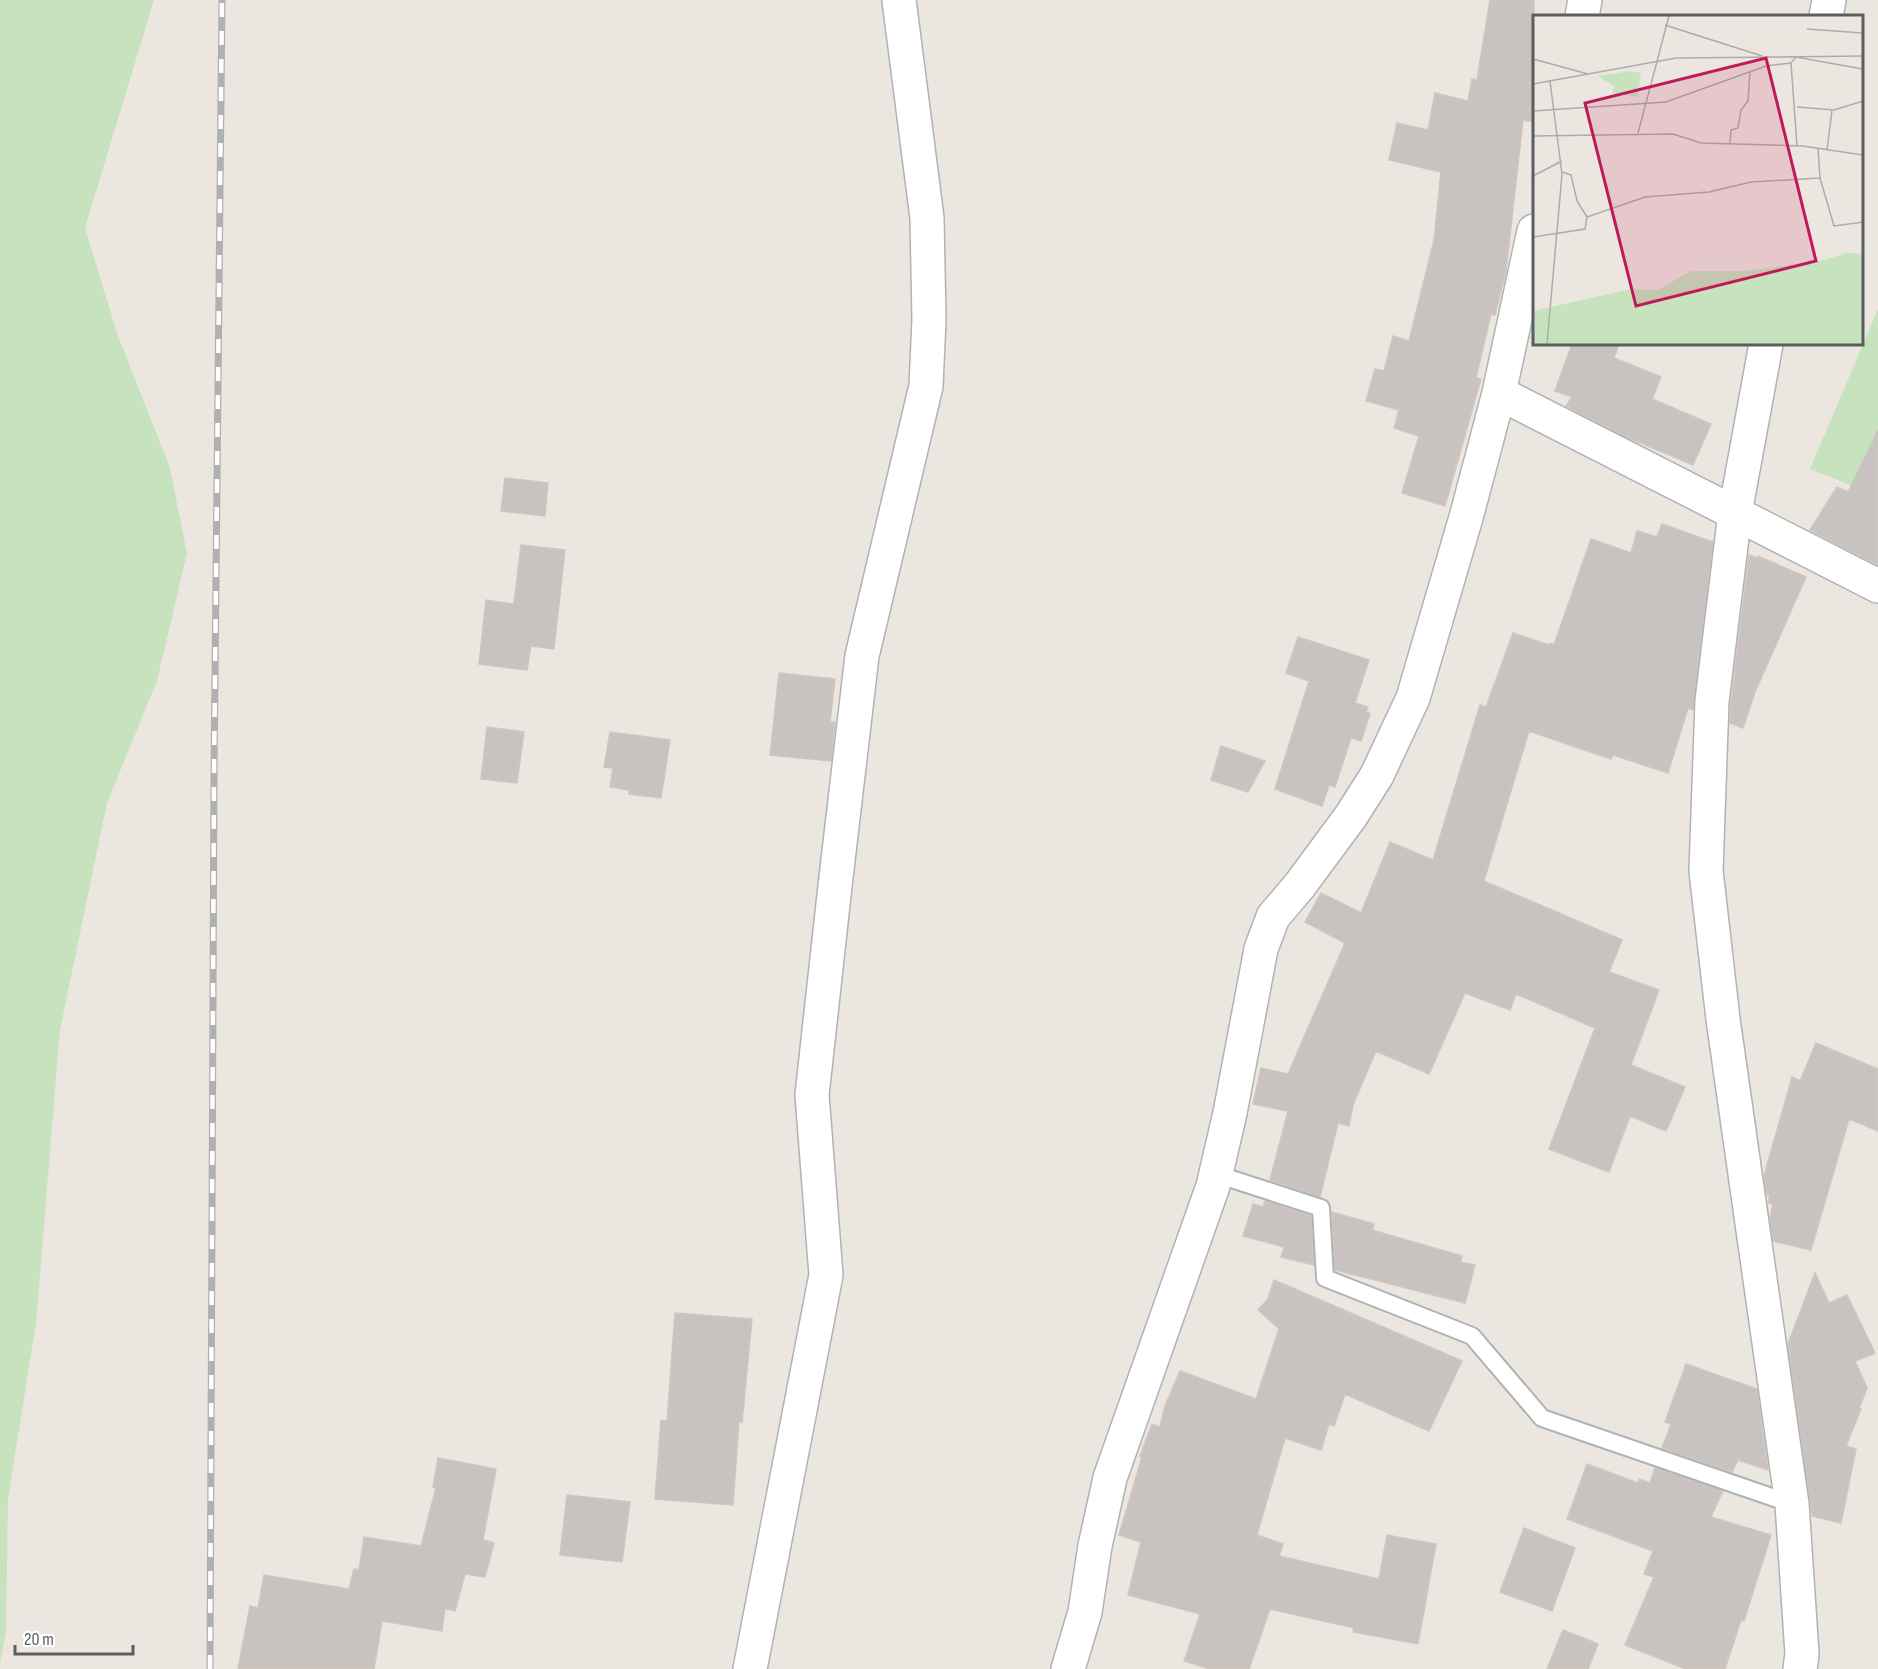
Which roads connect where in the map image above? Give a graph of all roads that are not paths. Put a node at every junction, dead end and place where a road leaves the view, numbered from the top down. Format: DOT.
graph roads {
  1 [pos="899,0"];
  2 [pos="1585,0"];
  3 [pos="1829,0"];
  4 [pos="1582,15"];
  5 [pos="1826,15"];
  6 [pos="1533,236"];
  7 [pos="1766,345"];
  8 [pos="1499,393"];
  9 [pos="1735,513"];
  10 [pos="1878,586"];
  11 [pos="1216,1174"];
  12 [pos="1792,1504"];
  13 [pos="750,1669"];
  14 [pos="1068,1669"];
  15 [pos="1800,1669"];
  1 -- 13 [label="street"];
  2 -- 4 [label="street"];
  3 -- 5 [label="street"];
  6 -- 8 [label="street"];
  7 -- 9 [label="street"];
  8 -- 9 [label="street"];
  8 -- 11 [label="street"];
  9 -- 10 [label="street"];
  9 -- 12 [label="street"];
  11 -- 12 [label="lane"];
  11 -- 14 [label="street"];
  12 -- 15 [label="street"];
}
